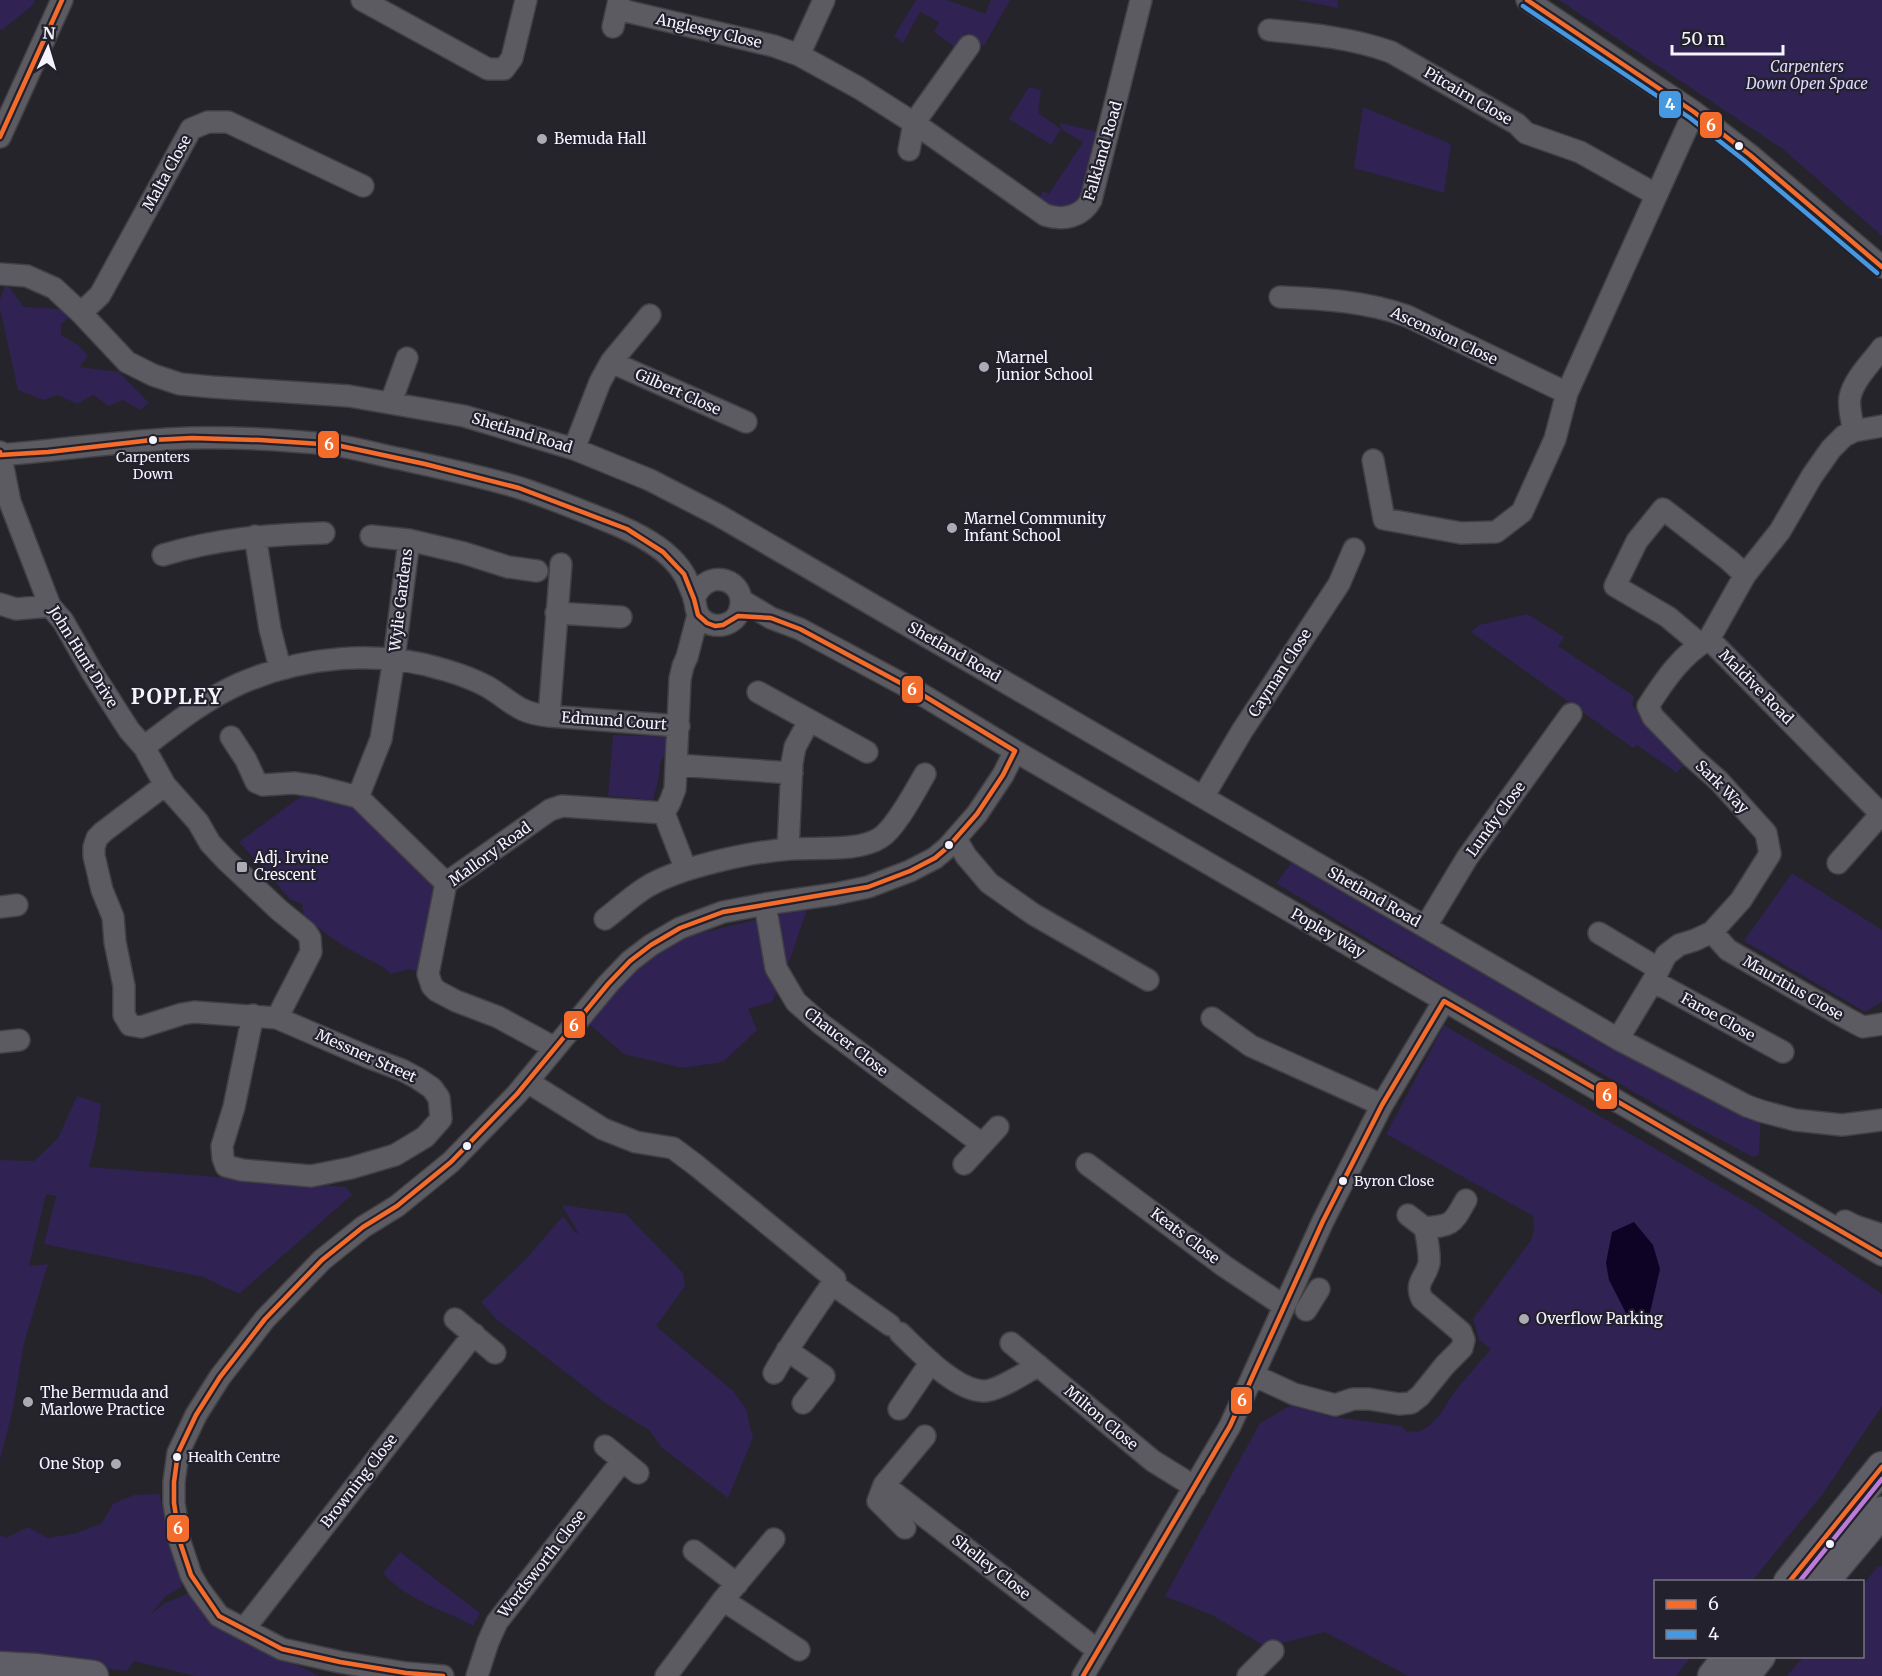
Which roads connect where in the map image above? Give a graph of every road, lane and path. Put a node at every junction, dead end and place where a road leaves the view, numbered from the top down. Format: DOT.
graph roads {
  1 [pos="62,0"];
  2 [pos="362,0"];
  3 [pos="526,0"];
  4 [pos="824,0"];
  5 [pos="1141,0"];
  6 [pos="1527,0"];
  7 [pos="616,12"];
  8 [pos="1269,29"];
  9 [pos="969,46"];
  10 [pos="799,55"];
  11 [pos="1694,112"];
  12 [pos="914,123"];
  13 [pos="0,136"];
  14 [pos="909,150"];
  15 [pos="363,186"];
  16 [pos="1655,194"];
  17 [pos="1882,267"];
  18 [pos="0,274"];
  19 [pos="1280,297"];
  20 [pos="81,313"];
  21 [pos="651,315"];
  22 [pos="1882,348"];
  23 [pos="406,358"];
  24 [pos="611,362"];
  25 [pos="1567,393"];
  26 [pos="391,402"];
  27 [pos="745,422"];
  28 [pos="1882,426"];
  29 [pos="1854,431"];
  30 [pos="574,449"];
  31 [pos="0,454"];
  32 [pos="1373,460"];
  33 [pos="324,534"];
  34 [pos="255,536"];
  35 [pos="371,536"];
  36 [pos="409,540"];
  37 [pos="1358,544"];
  38 [pos="163,555"];
  39 [pos="561,564"];
  40 [pos="537,571"];
  41 [pos="684,574"];
  42 [pos="1745,575"];
  43 [pos="711,580"];
  44 [pos="0,604"];
  45 [pos="50,606"];
  46 [pos="696,607"];
  47 [pos="556,613"];
  48 [pos="734,614"];
  49 [pos="621,617"];
  50 [pos="1705,642"];
  51 [pos="687,657"];
  52 [pos="394,659"];
  53 [pos="280,668"];
  54 [pos="758,692"];
  55 [pos="1570,712"];
  56 [pos="549,716"];
  57 [pos="809,721"];
  58 [pos="679,726"];
  59 [pos="231,737"];
  60 [pos="144,747"];
  61 [pos="1015,751"];
  62 [pos="867,752"];
  63 [pos="676,765"];
  64 [pos="792,773"];
  65 [pos="925,774"];
  66 [pos="165,785"];
  67 [pos="358,797"];
  68 [pos="1203,797"];
  69 [pos="664,813"];
  70 [pos="1882,814"];
  71 [pos="956,839"];
  72 [pos="788,849"];
  73 [pos="1838,863"];
  74 [pos="686,870"];
  75 [pos="446,883"];
  76 [pos="765,904"];
  77 [pos="605,919"];
  78 [pos="1426,926"];
  79 [pos="1599,933"];
  80 [pos="1703,936"];
  81 [pos="1656,975"];
  82 [pos="1147,980"];
  83 [pos="1444,1001"];
  84 [pos="253,1015"];
  85 [pos="277,1018"];
  86 [pos="1212,1018"];
  87 [pos="1882,1024"];
  88 [pos="1618,1039"];
  89 [pos="555,1048"];
  90 [pos="1783,1052"];
  91 [pos="528,1082"];
  92 [pos="1382,1105"];
  93 [pos="1882,1120"];
  94 [pos="998,1126"];
  95 [pos="982,1144"];
  96 [pos="1088,1162"];
  97 [pos="964,1164"];
  98 [pos="1786,1199"];
  99 [pos="1466,1200"];
  100 [pos="1408,1215"];
  101 [pos="1425,1228"];
  102 [pos="1882,1235"];
  103 [pos="1882,1255"];
  104 [pos="832,1284"];
  105 [pos="1287,1300"];
  106 [pos="1312,1301"];
  107 [pos="455,1319"];
  108 [pos="474,1334"];
  109 [pos="1010,1344"];
  110 [pos="787,1350"];
  111 [pos="495,1353"];
  112 [pos="931,1362"];
  113 [pos="1038,1365"];
  114 [pos="774,1374"];
  115 [pos="1253,1375"];
  116 [pos="803,1403"];
  117 [pos="899,1409"];
  118 [pos="924,1436"];
  119 [pos="605,1446"];
  120 [pos="1882,1467"];
  121 [pos="884,1485"];
  122 [pos="1195,1487"];
  123 [pos="1882,1512"];
  124 [pos="905,1528"];
  125 [pos="774,1539"];
  126 [pos="694,1551"];
  127 [pos="1790,1580"];
  128 [pos="1824,1580"];
  129 [pos="737,1584"];
  130 [pos="723,1600"];
  131 [pos="244,1629"];
  132 [pos="799,1650"];
  133 [pos="1097,1650"];
  134 [pos="1727,1658"];
  135 [pos="1758,1658"];
  136 [pos="0,1667"];
  137 [pos="93,1676"];
  138 [pos="443,1676"];
  139 [pos="477,1676"];
  140 [pos="666,1676"];
  141 [pos="1083,1676"];
  142 [pos="1713,1676"];
  143 [pos="1744,1676"];
  1 -- 13 [label="street"];
  2 -- 3 [label="street"];
  4 -- 10 [label="street"];
  5 -- 12 [label="street, Falkland Road"];
  6 -- 11 [label="street"];
  7 -- 10 [label="street, Anglesey Close"];
  8 -- 16 [label="street, Pitcairn Close"];
  9 -- 12 [label="street"];
  10 -- 12 [label="street, Falkland Road"];
  11 -- 16 [label="street"];
  11 -- 17 [label="street"];
  12 -- 14 [label="street"];
  15 -- 20 [label="street, Malta Close"];
  16 -- 25 [label="street"];
  18 -- 20 [label="street, Shetland Road"];
  19 -- 25 [label="street, Ascension Close"];
  20 -- 26 [label="street, Shetland Road"];
  21 -- 24 [label="street"];
  22 -- 29 [label="street"];
  23 -- 26 [label="street"];
  24 -- 27 [label="street, Gilbert Close"];
  24 -- 30 [label="street"];
  25 -- 32 [label="street"];
  26 -- 30 [label="street, Shetland Road"];
  28 -- 29 [label="street, Maldive Road"];
  29 -- 42 [label="street, Maldive Road"];
  30 -- 68 [label="street, Shetland Road"];
  31 -- 41 [label="street"];
  31 -- 45 [label="street, John Hunt Drive"];
  33 -- 34 [label="street"];
  34 -- 38 [label="street"];
  34 -- 53 [label="street"];
  35 -- 36 [label="street, Wylie Gardens"];
  36 -- 40 [label="street, Wylie Gardens"];
  36 -- 52 [label="street, Wylie Gardens"];
  37 -- 68 [label="street, Cayman Close"];
  39 -- 47 [label="street, Edmund Court"];
  41 -- 43 [label="street"];
  41 -- 46 [label="street"];
  42 -- 50 [label="street, Maldive Road"];
  42 -- 50 [label="street"];
  43 -- 46 [label="street"];
  43 -- 48 [label="street"];
  44 -- 45 [label="street"];
  45 -- 60 [label="street, John Hunt Drive"];
  46 -- 48 [label="street, Popley Way"];
  46 -- 51 [label="street"];
  47 -- 49 [label="street"];
  47 -- 56 [label="street, Edmund Court"];
  48 -- 51 [label="street"];
  48 -- 61 [label="street, Popley Way"];
  50 -- 70 [label="street, Maldive Road"];
  50 -- 80 [label="street, Sark Way"];
  51 -- 58 [label="street"];
  52 -- 53 [label="street, Edmund Court"];
  52 -- 56 [label="street, Edmund Court"];
  52 -- 67 [label="street, Wylie Gardens"];
  53 -- 60 [label="street, Edmund Court"];
  54 -- 57 [label="street"];
  55 -- 78 [label="street, Lundy Close"];
  56 -- 58 [label="street, Edmund Court"];
  57 -- 62 [label="street"];
  57 -- 64 [label="street"];
  58 -- 63 [label="street"];
  59 -- 67 [label="street"];
  60 -- 66 [label="street, John Hunt Drive"];
  61 -- 71 [label="street"];
  61 -- 83 [label="street, Popley Way"];
  63 -- 64 [label="street"];
  63 -- 69 [label="street"];
  64 -- 72 [label="street"];
  65 -- 72 [label="street"];
  66 -- 84 [label="street"];
  66 -- 85 [label="street, John Hunt Drive"];
  67 -- 75 [label="street"];
  68 -- 78 [label="street, Shetland Road"];
  69 -- 74 [label="street"];
  69 -- 75 [label="street, Mallory Road"];
  70 -- 73 [label="street"];
  71 -- 76 [label="street"];
  71 -- 82 [label="street"];
  72 -- 74 [label="street"];
  74 -- 77 [label="street"];
  75 -- 89 [label="street, Mallory Road"];
  76 -- 89 [label="street"];
  76 -- 95 [label="street, Chaucer Close"];
  78 -- 88 [label="street, Shetland Road"];
  79 -- 81 [label="street, Faroe Close"];
  80 -- 81 [label="street"];
  80 -- 87 [label="street, Mauritius Close"];
  81 -- 88 [label="street"];
  81 -- 90 [label="street, Faroe Close"];
  83 -- 92 [label="street"];
  83 -- 98 [label="street, Popley Way"];
  84 -- 85 [label="street"];
  84 -- 85 [label="street, Messner Street"];
  86 -- 92 [label="street"];
  88 -- 93 [label="street, Shetland Road"];
  89 -- 91 [label="street"];
  91 -- 104 [label="street"];
  91 -- 131 [label="street"];
  92 -- 105 [label="street"];
  94 -- 95 [label="street"];
  95 -- 97 [label="street"];
  96 -- 105 [label="street, Keats Close"];
  98 -- 102 [label="street"];
  98 -- 103 [label="street, Popley Way"];
  99 -- 101 [label="street"];
  100 -- 101 [label="street"];
  101 -- 115 [label="street"];
  104 -- 110 [label="street"];
  104 -- 112 [label="street"];
  105 -- 106 [label="street, Keats Close"];
  105 -- 115 [label="street"];
  107 -- 108 [label="street"];
  108 -- 111 [label="street"];
  108 -- 131 [label="street, Browning Close"];
  109 -- 113 [label="street, Milton Close"];
  110 -- 114 [label="street"];
  110 -- 116 [label="street"];
  112 -- 113 [label="street"];
  112 -- 117 [label="street"];
  113 -- 122 [label="street, Milton Close"];
  115 -- 122 [label="street"];
  118 -- 121 [label="street"];
  119 -- 139 [label="street, Wordsworth Close"];
  120 -- 127 [label="highway"];
  121 -- 124 [label="street"];
  121 -- 133 [label="street, Shelley Close"];
  122 -- 133 [label="street"];
  123 -- 128 [label="highway"];
  125 -- 129 [label="street"];
  126 -- 129 [label="street"];
  129 -- 130 [label="street"];
  130 -- 132 [label="street"];
  130 -- 140 [label="street"];
  131 -- 138 [label="street"];
  133 -- 141 [label="street"];
  134 -- 142 [label="highway"];
  135 -- 143 [label="highway"];
  136 -- 137 [label="highway"];
}
